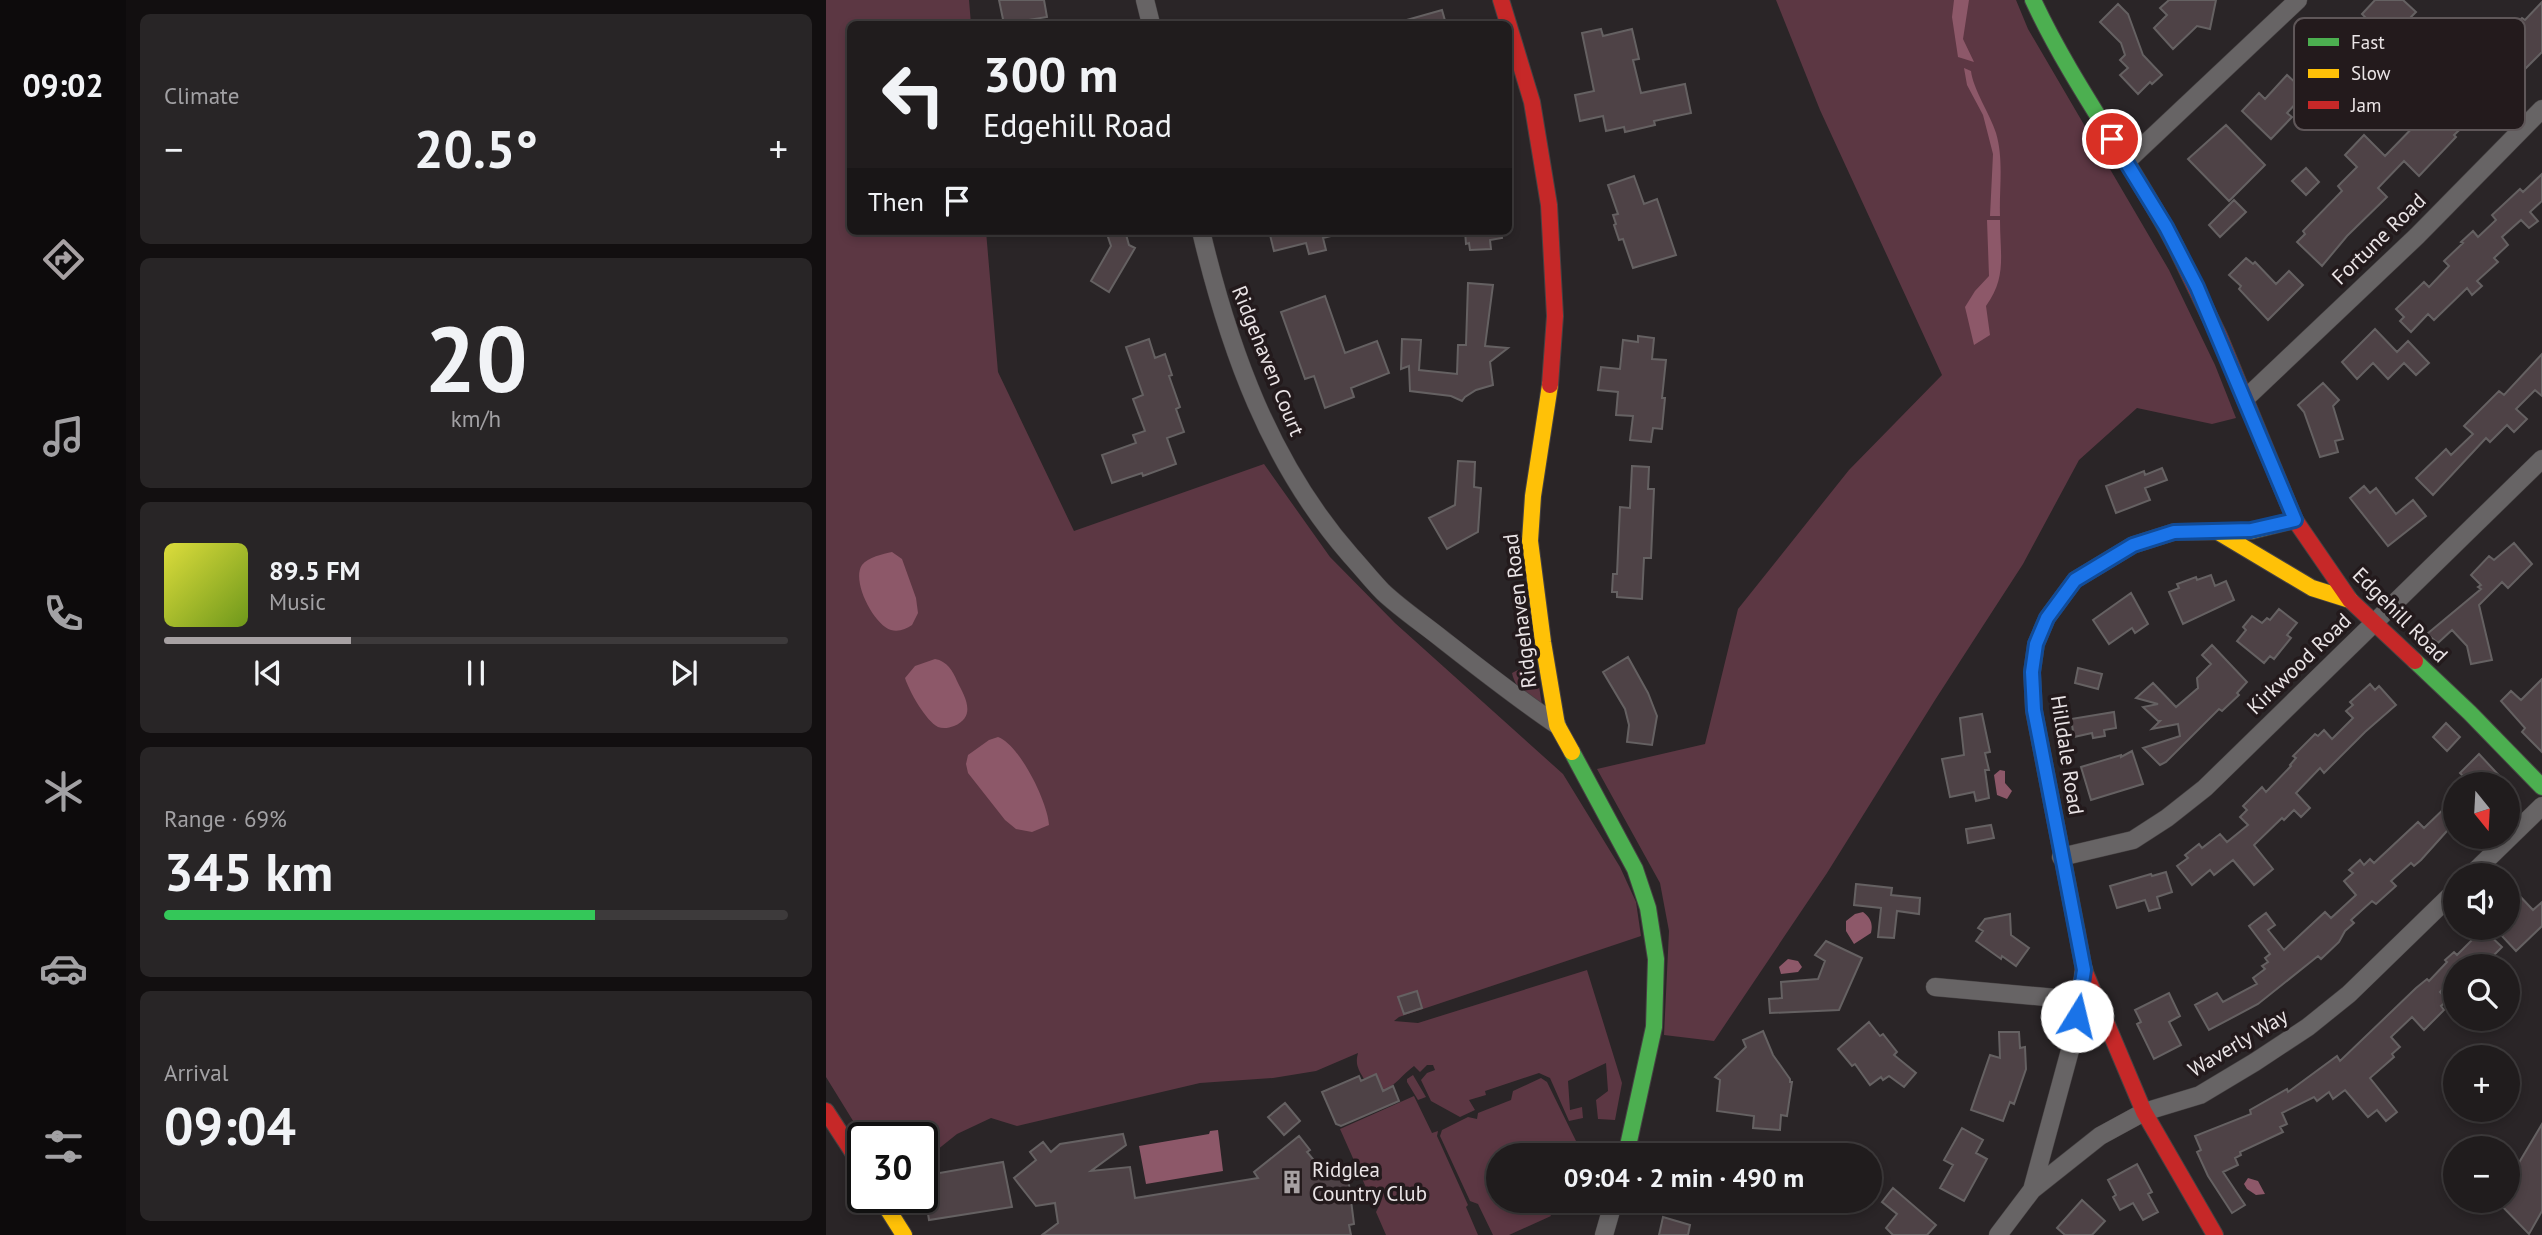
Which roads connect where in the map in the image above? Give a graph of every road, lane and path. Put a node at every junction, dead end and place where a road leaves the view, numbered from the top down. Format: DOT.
graph roads {
  1 [pos="1145,0"];
  2 [pos="1501,0"];
  3 [pos="2033,0"];
  4 [pos="2298,0"];
  5 [pos="1150,21"];
  6 [pos="1507,21"];
  7 [pos="1512,36"];
  8 [pos="2542,109"];
  9 [pos="2525,126"];
  10 [pos="2521,130"];
  11 [pos="2126,162"];
  12 [pos="1202,235"];
  13 [pos="2245,399"];
  14 [pos="2542,459"];
  15 [pos="2295,520"];
  16 [pos="2217,532"];
  17 [pos="2350,600"];
  18 [pos="2375,622"];
  19 [pos="1557,724"];
  20 [pos="2542,787"];
  21 [pos="2542,806"];
  22 [pos="2061,857"];
  23 [pos="2483,863"];
  24 [pos="2443,903"];
  25 [pos="2084,970"];
  26 [pos="1935,988"];
  27 [pos="2079,1000"];
  28 [pos="826,1111"];
  29 [pos="2144,1112"];
  30 [pos="847,1143"];
  31 [pos="1629,1143"];
  32 [pos="2032,1190"];
  33 [pos="890,1213"];
  34 [pos="1610,1213"];
  35 [pos="904,1235"];
  36 [pos="1604,1235"];
  37 [pos="1998,1235"];
  38 [pos="2215,1235"];
  1 -- 5 [label="street"];
  2 -- 6 [label="street, Ridgehaven Road"];
  3 -- 11 [label="street, Edgehill Road"];
  4 -- 11 [label="street"];
  7 -- 19 [label="street, Ridgehaven Road"];
  8 -- 9 [label="street, Fortune Road"];
  10 -- 13 [label="street, Fortune Road"];
  11 -- 13 [label="street, Edgehill Road"];
  12 -- 19 [label="street, Ridgehaven Court"];
  13 -- 15 [label="street, Edgehill Road"];
  14 -- 18 [label="street, Kirkwood Road"];
  15 -- 16 [label="street, Hilldale Road"];
  15 -- 17 [label="street, Edgehill Road"];
  16 -- 17 [label="street"];
  16 -- 22 [label="street, Hilldale Road"];
  17 -- 18 [label="street, Edgehill Road"];
  18 -- 20 [label="street, Edgehill Road"];
  18 -- 22 [label="street, Kirkwood Road"];
  19 -- 31 [label="street, Ridgehaven Road"];
  21 -- 23 [label="street"];
  22 -- 25 [label="street, Hilldale Road"];
  24 -- 29 [label="street, Waverly Way"];
  25 -- 27 [label="street, Hilldale Road"];
  25 -- 29 [label="street, Hilldale Road"];
  26 -- 27 [label="street"];
  27 -- 32 [label="street, Hilldale Road"];
  28 -- 30 [label="street"];
  29 -- 32 [label="street, Waverly Way"];
  29 -- 38 [label="street, Hilldale Road"];
  32 -- 37 [label="street, Waverly Way"];
  33 -- 35 [label="street"];
  34 -- 36 [label="street"];
}
